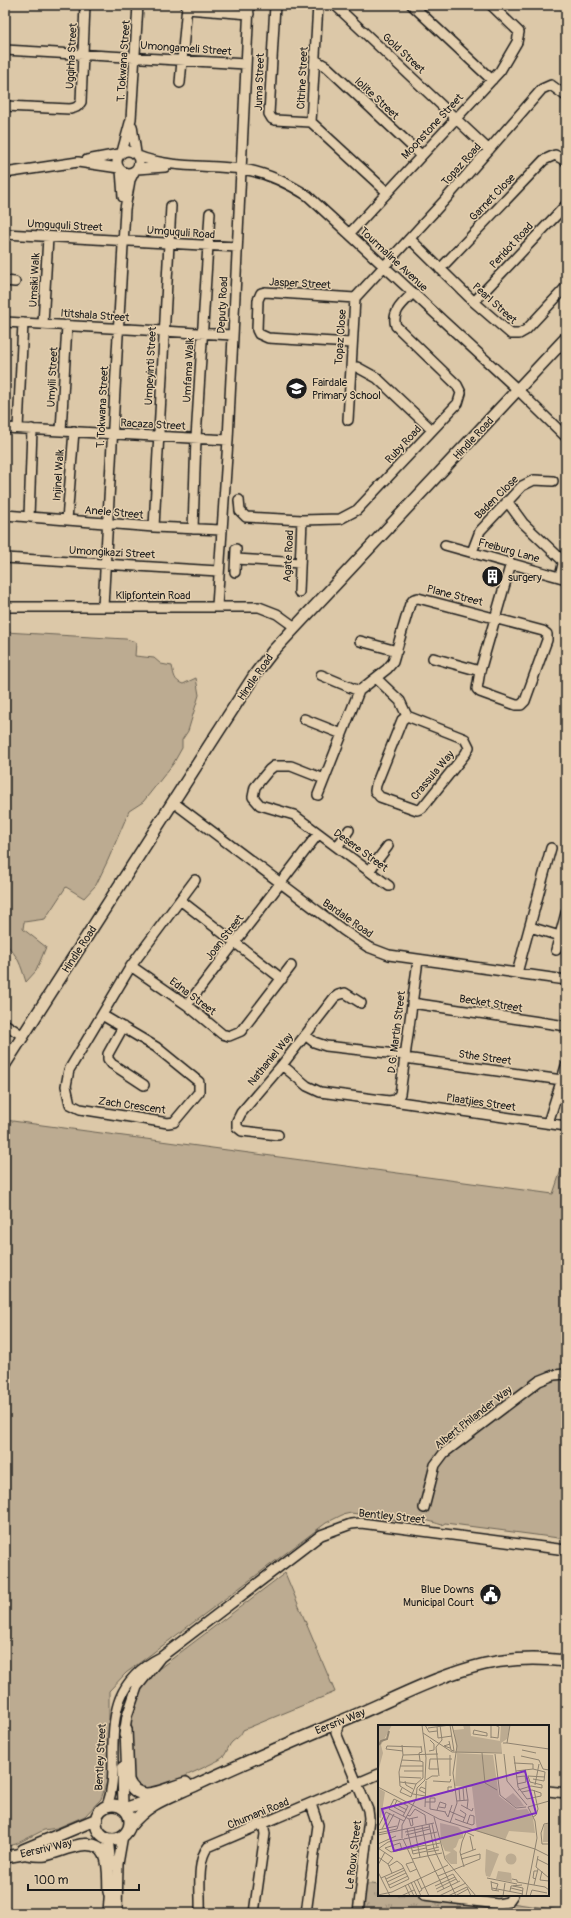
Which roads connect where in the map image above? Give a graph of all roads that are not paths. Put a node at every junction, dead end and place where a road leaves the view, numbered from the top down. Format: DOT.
graph roads {
  1 [pos="85,5"];
  2 [pos="138,5"];
  3 [pos="275,5"];
  4 [pos="318,5"];
  5 [pos="335,5"];
  6 [pos="412,5"];
  7 [pos="491,5"];
  8 [pos="187,7"];
  9 [pos="249,10"];
  10 [pos="5,50"];
  11 [pos="82,53"];
  12 [pos="136,56"];
  13 [pos="183,60"];
  14 [pos="315,60"];
  15 [pos="246,64"];
  16 [pos="492,80"];
  17 [pos="180,83"];
  18 [pos="566,96"];
  19 [pos="5,106"];
  20 [pos="457,118"];
  21 [pos="131,119"];
  22 [pos="311,122"];
  23 [pos="489,150"];
  24 [pos="121,153"];
  25 [pos="137,154"];
  26 [pos="421,155"];
  27 [pos="566,161"];
  28 [pos="78,162"];
  29 [pos="186,165"];
  30 [pos="120,169"];
  31 [pos="241,169"];
  32 [pos="135,171"];
  33 [pos="5,173"];
  34 [pos="388,192"];
  35 [pos="566,205"];
  36 [pos="171,206"];
  37 [pos="125,209"];
  38 [pos="210,213"];
  39 [pos="5,234"];
  40 [pos="349,234"];
  41 [pos="48,238"];
  42 [pos="410,239"];
  43 [pos="123,240"];
  44 [pos="168,244"];
  45 [pos="208,246"];
  46 [pos="237,247"];
  47 [pos="384,266"];
  48 [pos="440,269"];
  49 [pos="5,282"];
  50 [pos="15,282"];
  51 [pos="566,287"];
  52 [pos="413,293"];
  53 [pos="355,298"];
  54 [pos="474,302"];
  55 [pos="5,322"];
  56 [pos="23,323"];
  57 [pos="43,324"];
  58 [pos="67,325"];
  59 [pos="119,329"];
  60 [pos="164,332"];
  61 [pos="202,334"];
  62 [pos="232,335"];
  63 [pos="566,338"];
  64 [pos="351,343"];
  65 [pos="357,367"];
  66 [pos="518,390"];
  67 [pos="348,420"];
  68 [pos="5,428"];
  69 [pos="18,428"];
  70 [pos="32,429"];
  71 [pos="432,430"];
  72 [pos="61,431"];
  73 [pos="74,432"];
  74 [pos="113,434"];
  75 [pos="158,436"];
  76 [pos="566,437"];
  77 [pos="196,438"];
  78 [pos="228,440"];
  79 [pos="553,481"];
  80 [pos="239,500"];
  81 [pos="507,501"];
  82 [pos="5,515"];
  83 [pos="28,517"];
  84 [pos="67,520"];
  85 [pos="302,520"];
  86 [pos="108,522"];
  87 [pos="154,527"];
  88 [pos="193,529"];
  89 [pos="221,530"];
  90 [pos="445,545"];
  91 [pos="236,549"];
  92 [pos="472,552"];
  93 [pos="5,558"];
  94 [pos="236,559"];
  95 [pos="300,563"];
  96 [pos="511,563"];
  97 [pos="106,564"];
  98 [pos="218,571"];
  99 [pos="235,572"];
  100 [pos="563,578"];
  101 [pos="299,592"];
  102 [pos="217,606"];
  103 [pos="5,607"];
  104 [pos="103,607"];
  105 [pos="496,617"];
  106 [pos="295,627"];
  107 [pos="360,641"];
  108 [pos="397,651"];
  109 [pos="433,658"];
  110 [pos="480,672"];
  111 [pos="321,676"];
  112 [pos="376,678"];
  113 [pos="359,690"];
  114 [pos="407,716"];
  115 [pos="304,719"];
  116 [pos="342,734"];
  117 [pos="324,779"];
  118 [pos="318,795"];
  119 [pos="172,802"];
  120 [pos="349,830"];
  121 [pos="318,834"];
  122 [pos="388,846"];
  123 [pos="337,847"];
  124 [pos="552,848"];
  125 [pos="369,871"];
  126 [pos="195,880"];
  127 [pos="280,883"];
  128 [pos="389,886"];
  129 [pos="180,900"];
  130 [pos="566,913"];
  131 [pos="530,927"];
  132 [pos="563,937"];
  133 [pos="234,943"];
  134 [pos="556,950"];
  135 [pos="418,960"];
  136 [pos="131,966"];
  137 [pos="291,966"];
  138 [pos="517,973"];
  139 [pos="282,979"];
  140 [pos="566,980"];
  141 [pos="361,1003"];
  142 [pos="412,1003"];
  143 [pos="186,1005"];
  144 [pos="102,1014"];
  145 [pos="5,1024"];
  146 [pos="566,1026"];
  147 [pos="123,1027"];
  148 [pos="305,1035"];
  149 [pos="23,1036"];
  150 [pos="405,1057"];
  151 [pos="5,1064"];
  152 [pos="282,1065"];
  153 [pos="566,1066"];
  154 [pos="562,1080"];
  155 [pos="144,1085"];
  156 [pos="391,1101"];
  157 [pos="548,1123"];
  158 [pos="566,1126"];
  159 [pos="278,1135"];
  160 [pos="566,1374"];
  161 [pos="424,1508"];
  162 [pos="566,1550"];
  163 [pos="566,1655"];
  164 [pos="161,1656"];
  165 [pos="566,1662"];
  166 [pos="339,1722"];
  167 [pos="322,1728"];
  168 [pos="126,1729"];
  169 [pos="336,1733"];
  170 [pos="378,1774"];
  171 [pos="186,1783"];
  172 [pos="357,1783"];
  173 [pos="549,1791"];
  174 [pos="566,1793"];
  175 [pos="311,1804"];
  176 [pos="107,1806"];
  177 [pos="124,1808"];
  178 [pos="97,1819"];
  179 [pos="263,1823"];
  180 [pos="130,1826"];
  181 [pos="123,1836"];
  182 [pos="106,1837"];
  183 [pos="27,1854"];
  184 [pos="8,1856"];
  185 [pos="109,1892"];
  186 [pos="442,1896"];
  187 [pos="512,1896"];
  188 [pos="460,1897"];
  189 [pos="108,1913"];
  190 [pos="117,1913"];
  191 [pos="200,1913"];
  192 [pos="254,1913"];
  193 [pos="306,1913"];
  194 [pos="358,1913"];
  1 -- 11 [label="street, Ugqirha Street"];
  2 -- 12 [label="street, T. Tokwana Street"];
  3 -- 22 [label="street, Juma Street"];
  4 -- 14 [label="street, Citrine Street"];
  5 -- 20 [label="street, Gold Street"];
  6 -- 16 [label="street"];
  7 -- 16 [label="street, Moonstone Street"];
  8 -- 9 [label="street"];
  8 -- 13 [label="street"];
  9 -- 15 [label="street, Deputy Road"];
  10 -- 11 [label="street, Umongameli Street"];
  11 -- 12 [label="street, Umongameli Street"];
  11 -- 19 [label="street, Ugqirha Street"];
  12 -- 13 [label="street, Umongameli Street"];
  12 -- 21 [label="street, T. Tokwana Street"];
  13 -- 15 [label="street, Umongameli Street"];
  13 -- 17 [label="street"];
  14 -- 22 [label="street, Citrine Street"];
  14 -- 26 [label="street, Iolite Street"];
  15 -- 31 [label="street, Deputy Road"];
  16 -- 20 [label="street, Moonstone Street"];
  18 -- 23 [label="street, Topaz Road"];
  20 -- 23 [label="street, Gold Street"];
  20 -- 26 [label="street, Moonstone Street"];
  21 -- 24 [label="street, T. Tokwana Street"];
  21 -- 25 [label="street, T. Tokwana Street"];
  22 -- 34 [label="street, Citrine Street"];
  23 -- 42 [label="street, Topaz Road"];
  24 -- 25 [label="street"];
  24 -- 28 [label="street"];
  24 -- 30 [label="street"];
  25 -- 29 [label="street"];
  25 -- 32 [label="street"];
  26 -- 34 [label="street, Moonstone Street"];
  27 -- 48 [label="street, Garnet Close"];
  28 -- 30 [label="street"];
  28 -- 33 [label="street"];
  29 -- 31 [label="street, Tourmaline Avenue"];
  29 -- 32 [label="street"];
  30 -- 32 [label="street"];
  30 -- 37 [label="street, T. Tokwana Street"];
  31 -- 40 [label="street, Tourmaline Avenue"];
  31 -- 46 [label="street, Deputy Road"];
  32 -- 37 [label="street, T. Tokwana Street"];
  34 -- 40 [label="street, Moonstone Street"];
  35 -- 54 [label="street, Peridot Road"];
  36 -- 44 [label="street, Umpeyinti Street"];
  37 -- 43 [label="street, T. Tokwana Street"];
  38 -- 45 [label="street, Umfama Walk"];
  39 -- 41 [label="street, Umguquli Street"];
  40 -- 47 [label="street, Tourmaline Avenue"];
  41 -- 43 [label="street, Umguquli Street"];
  41 -- 57 [label="street, Umsiki Walk"];
  42 -- 47 [label="street, Topaz Road"];
  42 -- 48 [label="street, Pearl Street"];
  43 -- 44 [label="street, Umguquli Road"];
  43 -- 59 [label="street, T. Tokwana Street"];
  44 -- 45 [label="street, Umguquli Road"];
  44 -- 60 [label="street, Umpeyinti Street"];
  45 -- 46 [label="street, Umguquli Road"];
  45 -- 61 [label="street, Umfama Walk"];
  46 -- 62 [label="street, Deputy Road"];
  47 -- 52 [label="street, Tourmaline Avenue"];
  47 -- 53 [label="street, Topaz Close"];
  48 -- 54 [label="street, Pearl Street"];
  49 -- 50 [label="street"];
  51 -- 54 [label="street, Pearl Street"];
  52 -- 66 [label="street, Tourmaline Avenue"];
  52 -- 71 [label="street, Ruby Road"];
  53 -- 64 [label="street, Topaz Close"];
  53 -- 64 [label="street, Jasper Street"];
  55 -- 56 [label="street, Ititshala Street"];
  56 -- 57 [label="street, Ititshala Street"];
  56 -- 69 [label="street"];
  57 -- 58 [label="street, Ititshala Street"];
  58 -- 59 [label="street, Ititshala Street"];
  58 -- 72 [label="street, Umyili Street"];
  59 -- 60 [label="street, Ititshala Street"];
  59 -- 74 [label="street, T. Tokwana Street"];
  60 -- 61 [label="street, Ititshala Street"];
  60 -- 75 [label="street, Umpeyinti Street"];
  61 -- 62 [label="street, Ititshala Street"];
  61 -- 77 [label="street, Umfama Walk"];
  62 -- 78 [label="street, Deputy Road"];
  63 -- 66 [label="main road, Hindle Road"];
  64 -- 67 [label="street, Topaz Close"];
  65 -- 71 [label="street"];
  66 -- 76 [label="street, Tourmaline Avenue"];
  66 -- 106 [label="main road, Hindle Road"];
  68 -- 69 [label="street, Racaza Street"];
  69 -- 70 [label="street, Racaza Street"];
  70 -- 72 [label="street, Racaza Street"];
  70 -- 83 [label="street"];
  71 -- 85 [label="street, Ruby Road"];
  72 -- 73 [label="street, Racaza Street"];
  73 -- 74 [label="street, Racaza Street"];
  73 -- 84 [label="street, Injinel Walk"];
  74 -- 75 [label="street, Racaza Street"];
  74 -- 86 [label="street, T. Tokwana Street"];
  75 -- 77 [label="street, Racaza Street"];
  75 -- 87 [label="street, Umpeyinti Street"];
  77 -- 78 [label="street, Racaza Street"];
  77 -- 88 [label="street, Umfama Walk"];
  78 -- 89 [label="street, Deputy Road"];
  79 -- 81 [label="street, Baden Close"];
  80 -- 85 [label="street, Ruby Road"];
  81 -- 92 [label="street, Baden Close"];
  81 -- 100 [label="street"];
  82 -- 83 [label="street, Anele Street"];
  83 -- 84 [label="street, Anele Street"];
  84 -- 86 [label="street, Anele Street"];
  85 -- 95 [label="street, Agate Road"];
  86 -- 87 [label="street, Anele Street"];
  86 -- 97 [label="street, T. Tokwana Street"];
  87 -- 88 [label="street, Anele Street"];
  88 -- 89 [label="street, Anele Street"];
  89 -- 98 [label="street, Deputy Road"];
  90 -- 92 [label="street, Freiburg Lane"];
  91 -- 94 [label="street"];
  92 -- 96 [label="street, Freiburg Lane"];
  93 -- 97 [label="street, Umongikazi Street"];
  94 -- 95 [label="street"];
  94 -- 99 [label="street"];
  95 -- 101 [label="street, Agate Road"];
  96 -- 100 [label="street, Freiburg Lane"];
  96 -- 105 [label="street, Plane Street"];
  97 -- 98 [label="street, Umongikazi Street"];
  97 -- 104 [label="street, T. Tokwana Street"];
  98 -- 102 [label="street, Deputy Road"];
  102 -- 104 [label="street, Klipfontein Road"];
  102 -- 106 [label="street, Klipfontein Road"];
  103 -- 104 [label="street, Klipfontein Road"];
  105 -- 108 [label="street, Plane Street"];
  105 -- 110 [label="street"];
  105 -- 110 [label="street"];
  106 -- 119 [label="main road, Hindle Road"];
  107 -- 108 [label="street"];
  108 -- 112 [label="street, Plane Street"];
  109 -- 110 [label="street"];
  111 -- 113 [label="street"];
  112 -- 113 [label="street, Plane Street"];
  112 -- 114 [label="street"];
  113 -- 116 [label="street"];
  114 -- 114 [label="street, Crassula Way"];
  115 -- 116 [label="street"];
  116 -- 117 [label="street"];
  117 -- 118 [label="street"];
  117 -- 121 [label="street"];
  119 -- 127 [label="street, Bardale Road"];
  119 -- 149 [label="main road, Hindle Road"];
  120 -- 123 [label="street"];
  121 -- 123 [label="street, Desere Street"];
  121 -- 127 [label="street, Joan Street"];
  122 -- 125 [label="street"];
  123 -- 125 [label="street, Desere Street"];
  124 -- 131 [label="street"];
  125 -- 128 [label="street, Desere Street"];
  126 -- 129 [label="street"];
  127 -- 133 [label="street, Joan Street"];
  127 -- 135 [label="street, Bardale Road"];
  129 -- 133 [label="street"];
  129 -- 136 [label="street"];
  130 -- 132 [label="street"];
  131 -- 132 [label="street"];
  131 -- 138 [label="street"];
  132 -- 134 [label="street"];
  133 -- 139 [label="street"];
  133 -- 143 [label="street, Joan Street"];
  135 -- 138 [label="street, Bardale Road"];
  135 -- 142 [label="street, D.G. Martin Street"];
  136 -- 143 [label="street, Edna Street"];
  136 -- 144 [label="street, Zach Crescent"];
  137 -- 139 [label="street, Edna Street"];
  138 -- 140 [label="street, Bardale Road"];
  139 -- 143 [label="street, Edna Street"];
  141 -- 148 [label="street, Nathaniel Way"];
  142 -- 146 [label="street, Becket Street"];
  142 -- 150 [label="street, D.G. Martin Street"];
  144 -- 147 [label="street, Zach Crescent"];
  144 -- 147 [label="street, Zach Crescent"];
  145 -- 149 [label="street"];
  147 -- 155 [label="street, Zach Crescent"];
  148 -- 150 [label="street, Sthe Street"];
  148 -- 152 [label="street, Nathaniel Way"];
  149 -- 151 [label="main road, Hindle Road"];
  150 -- 154 [label="street, Sthe Street"];
  150 -- 156 [label="street, D.G. Martin Street"];
  152 -- 156 [label="street, Plaatjies Street"];
  152 -- 159 [label="street, Nathaniel Way"];
  153 -- 154 [label="street"];
  154 -- 157 [label="street"];
  156 -- 157 [label="street, Plaatjies Street"];
  157 -- 158 [label="street, Plaatjies Street"];
  160 -- 161 [label="street, Albert Philander Way"];
  162 -- 164 [label="street, Bentley Street"];
  163 -- 171 [label="main road, Eersriv Way"];
  164 -- 168 [label="street, Bentley Street"];
  164 -- 176 [label="street, Bentley Street"];
  165 -- 166 [label="main road, Eersriv Way"];
  166 -- 167 [label="main road, Eersriv Way"];
  166 -- 169 [label="street"];
  167 -- 169 [label="street"];
  167 -- 180 [label="main road, Eersriv Way"];
  168 -- 171 [label="main road"];
  168 -- 177 [label="street, Bentley Street"];
  169 -- 172 [label="street, Le Roux Street"];
  170 -- 172 [label="street, Chumani Road"];
  171 -- 177 [label="main road, Eersriv Way"];
  172 -- 175 [label="street, Chumani Road"];
  172 -- 194 [label="street, Le Roux Street"];
  173 -- 174 [label="street"];
  175 -- 179 [label="street, Chumani Road"];
  175 -- 193 [label="street"];
  176 -- 177 [label="main road"];
  176 -- 178 [label="main road"];
  177 -- 180 [label="main road"];
  178 -- 182 [label="main road"];
  178 -- 184 [label="main road, Eersriv Way"];
  179 -- 191 [label="street, Chumani Road"];
  179 -- 192 [label="street"];
  180 -- 181 [label="main road"];
  181 -- 182 [label="main road"];
  181 -- 190 [label="street"];
  182 -- 183 [label="main road, Eersriv Way"];
  182 -- 185 [label="street"];
  183 -- 184 [label="main road, Eersriv Way"];
  183 -- 185 [label="main road"];
  185 -- 189 [label="street"];
  186 -- 188 [label="street"];
  187 -- 188 [label="street"];
}
